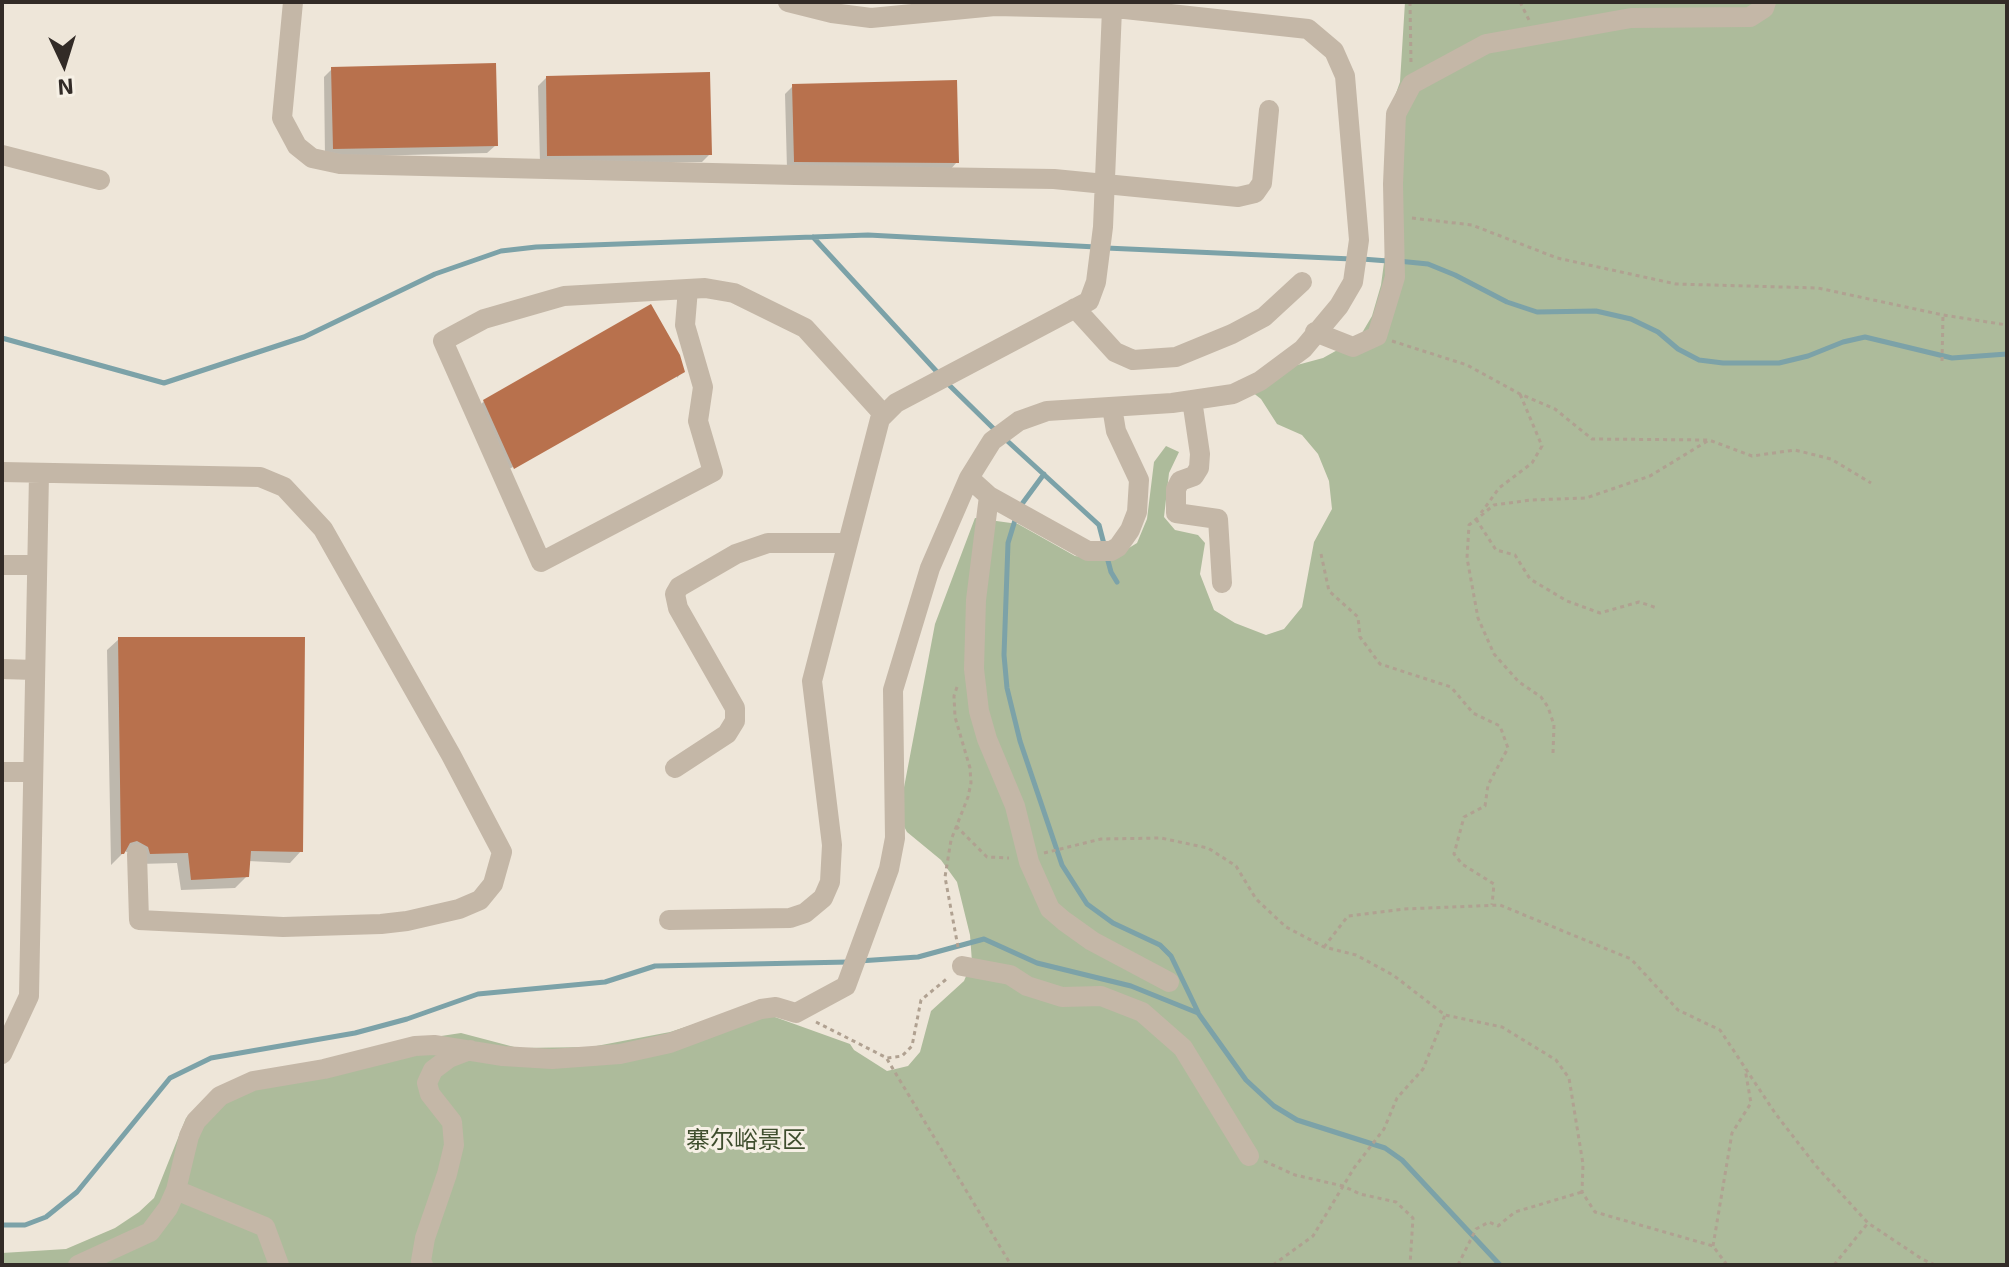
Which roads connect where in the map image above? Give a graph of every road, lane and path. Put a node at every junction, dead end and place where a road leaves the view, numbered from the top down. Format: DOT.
graph roads {
  1 [pos="293,2"];
  2 [pos="788,2"];
  3 [pos="1410,2"];
  4 [pos="1766,2"];
  5 [pos="1112,9"];
  6 [pos="1412,84"];
  7 [pos="1269,110"];
  8 [pos="2,155"];
  9 [pos="100,180"];
  10 [pos="1105,183"];
  11 [pos="1395,216"];
  12 [pos="1302,282"];
  13 [pos="688,289"];
  14 [pos="1075,308"];
  15 [pos="1943,315"];
  16 [pos="2007,325"];
  17 [pos="1315,332"];
  18 [pos="1377,336"];
  19 [pos="1942,361"];
  20 [pos="1520,394"];
  21 [pos="1192,400"];
  22 [pos="1112,407"];
  23 [pos="884,415"];
  24 [pos="1709,440"];
  25 [pos="2,472"];
  26 [pos="39,474"];
  27 [pos="969,478"];
  28 [pos="1871,483"];
  29 [pos="989,496"];
  30 [pos="1476,519"];
  31 [pos="847,543"];
  32 [pos="1321,554"];
  33 [pos="2,565"];
  34 [pos="37,565"];
  35 [pos="1222,583"];
  36 [pos="1657,608"];
  37 [pos="975,656"];
  38 [pos="2,669"];
  39 [pos="35,670"];
  40 [pos="1553,753"];
  41 [pos="675,768"];
  42 [pos="2,772"];
  43 [pos="33,772"];
  44 [pos="956,826"];
  45 [pos="137,854"];
  46 [pos="1028,856"];
  47 [pos="1492,905"];
  48 [pos="669,920"];
  49 [pos="1324,947"];
  50 [pos="961,961"];
  51 [pos="1169,982"];
  52 [pos="796,1013"];
  53 [pos="1445,1015"];
  54 [pos="470,1050"];
  55 [pos="2,1054"];
  56 [pos="887,1058"];
  57 [pos="1745,1068"];
  58 [pos="1249,1156"];
  59 [pos="1343,1186"];
  60 [pos="176,1190"];
  61 [pos="1582,1192"];
  62 [pos="1868,1223"];
  63 [pos="1713,1246"];
  64 [pos="78,1265"];
  65 [pos="279,1265"];
  66 [pos="423,1265"];
  67 [pos="1011,1265"];
  68 [pos="1273,1265"];
  69 [pos="1410,1265"];
  70 [pos="1458,1265"];
  71 [pos="1727,1265"];
  72 [pos="1834,1265"];
  73 [pos="1935,1265"];
  1 -- 10 [label="street"];
  2 -- 5 [label="street"];
  3 -- 6 [label="path"];
  4 -- 6 [label="street"];
  5 -- 10 [label="street"];
  5 -- 17 [label="street"];
  6 -- 11 [label="street"];
  7 -- 10 [label="street"];
  8 -- 9 [label="street"];
  10 -- 14 [label="street"];
  11 -- 15 [label="path"];
  11 -- 18 [label="street"];
  12 -- 14 [label="street"];
  13 -- 13 [label="street"];
  13 -- 23 [label="street"];
  14 -- 23 [label="street"];
  15 -- 16 [label="path"];
  15 -- 19 [label="path"];
  17 -- 18 [label="street"];
  17 -- 21 [label="street"];
  18 -- 20 [label="path"];
  20 -- 24 [label="path"];
  20 -- 30 [label="path"];
  21 -- 22 [label="street"];
  21 -- 35 [label="street"];
  22 -- 27 [label="street"];
  22 -- 29 [label="street"];
  23 -- 31 [label="street"];
  24 -- 28 [label="path"];
  24 -- 30 [label="path"];
  25 -- 26 [label="street"];
  26 -- 34 [label="street"];
  26 -- 45 [label="street"];
  27 -- 29 [label="street"];
  27 -- 52 [label="street"];
  29 -- 37 [label="street"];
  30 -- 36 [label="path"];
  30 -- 40 [label="path"];
  31 -- 41 [label="street"];
  31 -- 48 [label="street"];
  32 -- 47 [label="path"];
  33 -- 34 [label="street"];
  34 -- 39 [label="street"];
  37 -- 44 [label="path"];
  37 -- 46 [label="street"];
  38 -- 39 [label="street"];
  39 -- 43 [label="street"];
  42 -- 43 [label="street"];
  43 -- 55 [label="street"];
  44 -- 46 [label="path"];
  44 -- 50 [label="path"];
  46 -- 49 [label="path"];
  46 -- 51 [label="street"];
  47 -- 49 [label="path"];
  47 -- 57 [label="path"];
  49 -- 53 [label="path"];
  50 -- 56 [label="path"];
  50 -- 58 [label="street"];
  52 -- 54 [label="street"];
  52 -- 56 [label="path"];
  53 -- 59 [label="path"];
  53 -- 61 [label="path"];
  54 -- 60 [label="street"];
  54 -- 66 [label="street"];
  56 -- 67 [label="path"];
  57 -- 62 [label="path"];
  57 -- 63 [label="path"];
  58 -- 59 [label="path"];
  59 -- 68 [label="path"];
  59 -- 69 [label="path"];
  60 -- 64 [label="street"];
  60 -- 65 [label="street"];
  61 -- 63 [label="path"];
  61 -- 70 [label="path"];
  62 -- 72 [label="path"];
  62 -- 73 [label="path"];
  63 -- 71 [label="path"];
}
